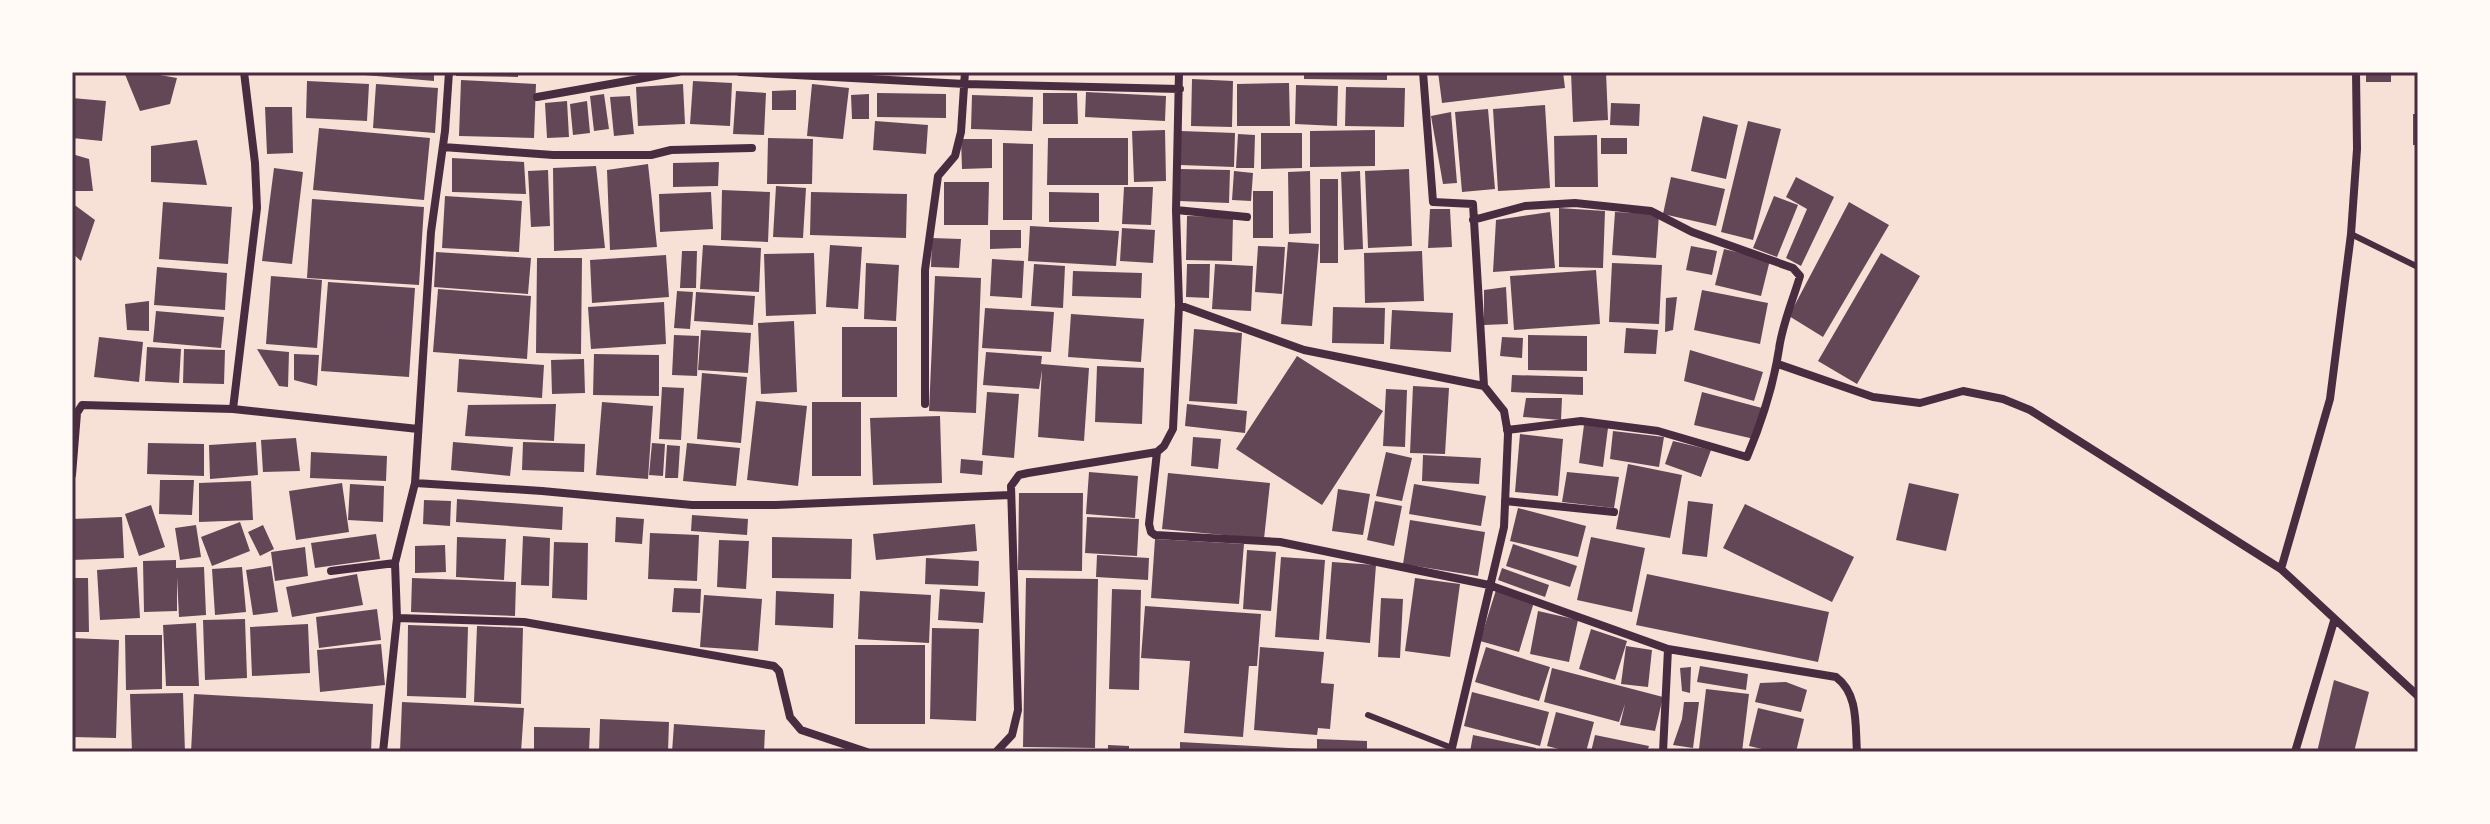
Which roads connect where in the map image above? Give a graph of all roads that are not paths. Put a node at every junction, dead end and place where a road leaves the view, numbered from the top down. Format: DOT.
graph roads {
  1 [pos="244,72"];
  2 [pos="449,72"];
  3 [pos="678,72"];
  4 [pos="740,72"];
  5 [pos="965,72"];
  6 [pos="1179,72"];
  7 [pos="1423,72"];
  8 [pos="2356,72"];
  9 [pos="965,84"];
  10 [pos="1180,89"];
  11 [pos="537,97"];
  12 [pos="443,147"];
  13 [pos="752,148"];
  14 [pos="1176,210"];
  15 [pos="1247,217"];
  16 [pos="1473,220"];
  17 [pos="2351,234"];
  18 [pos="2418,267"];
  19 [pos="1179,305"];
  20 [pos="1778,364"];
  21 [pos="1484,386"];
  22 [pos="925,404"];
  23 [pos="233,409"];
  24 [pos="418,429"];
  25 [pos="1507,430"];
  26 [pos="1157,452"];
  27 [pos="72,475"];
  28 [pos="415,483"];
  29 [pos="1010,495"];
  30 [pos="1505,501"];
  31 [pos="1614,512"];
  32 [pos="395,563"];
  33 [pos="2281,569"];
  34 [pos="331,571"];
  35 [pos="1489,585"];
  36 [pos="397,618"];
  37 [pos="2334,621"];
  38 [pos="1668,649"];
  39 [pos="2418,696"];
  40 [pos="1368,715"];
  41 [pos="1451,750"];
  42 [pos="383,752"];
  43 [pos="867,752"];
  44 [pos="996,752"];
  45 [pos="1663,752"];
  46 [pos="1857,752"];
  47 [pos="2295,752"];
  1 -- 23 [label="street"];
  2 -- 12 [label="street"];
  3 -- 11 [label="street"];
  4 -- 9 [label="street"];
  5 -- 9 [label="street"];
  6 -- 10 [label="street"];
  7 -- 16 [label="street"];
  8 -- 17 [label="street"];
  9 -- 10 [label="street"];
  9 -- 22 [label="street"];
  10 -- 14 [label="street"];
  12 -- 13 [label="street"];
  12 -- 24 [label="street"];
  14 -- 15 [label="street"];
  14 -- 19 [label="street"];
  16 -- 20 [label="street"];
  16 -- 21 [label="street"];
  17 -- 18 [label="lane"];
  17 -- 33 [label="street"];
  19 -- 21 [label="street"];
  19 -- 26 [label="street"];
  20 -- 25 [label="street"];
  20 -- 33 [label="street"];
  21 -- 25 [label="street"];
  23 -- 24 [label="street"];
  23 -- 27 [label="street"];
  24 -- 28 [label="street"];
  25 -- 30 [label="street"];
  26 -- 29 [label="street"];
  26 -- 35 [label="street"];
  28 -- 29 [label="street"];
  28 -- 32 [label="street"];
  29 -- 44 [label="street"];
  30 -- 31 [label="street"];
  30 -- 35 [label="street"];
  32 -- 34 [label="street"];
  32 -- 36 [label="street"];
  33 -- 37 [label="street"];
  35 -- 38 [label="street"];
  35 -- 41 [label="street"];
  36 -- 42 [label="street"];
  36 -- 43 [label="street"];
  37 -- 39 [label="street"];
  37 -- 47 [label="street"];
  38 -- 45 [label="street"];
  38 -- 46 [label="street"];
  40 -- 41 [label="lane"];
}
